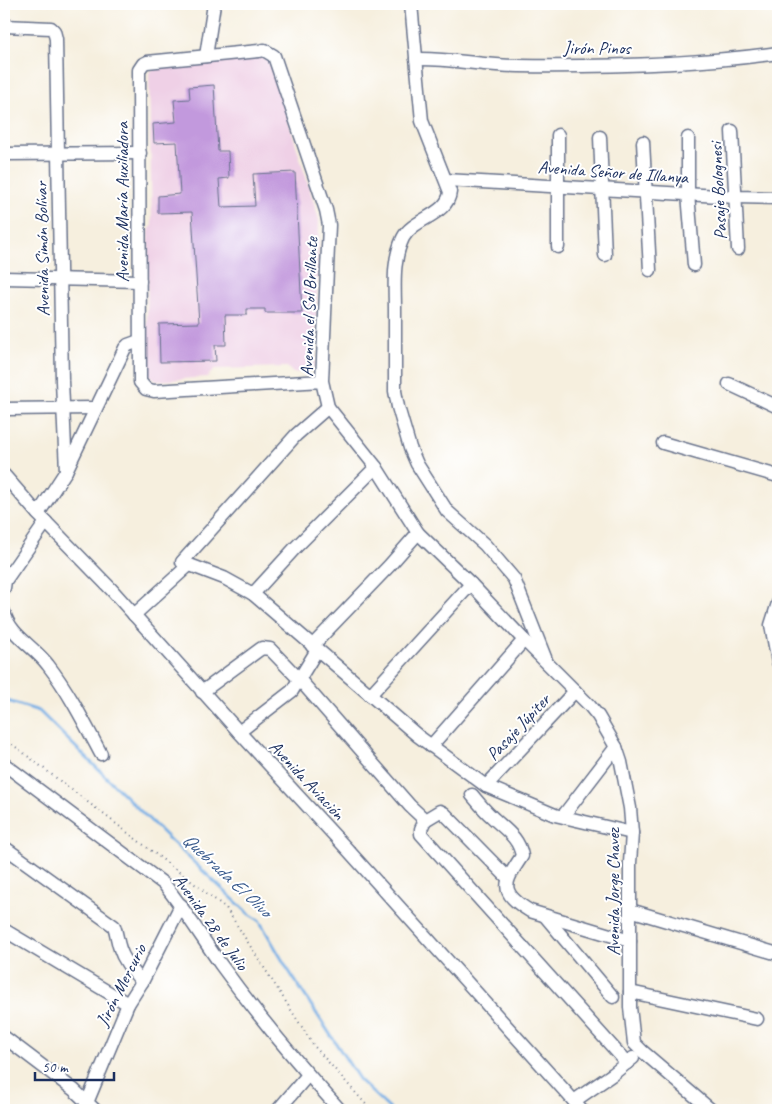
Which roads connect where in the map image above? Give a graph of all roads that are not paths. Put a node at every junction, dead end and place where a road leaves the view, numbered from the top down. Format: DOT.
graph roads {
  1 [pos="214,4"];
  2 [pos="411,4"];
  3 [pos="4,26"];
  4 [pos="778,53"];
  5 [pos="206,56"];
  6 [pos="416,59"];
  7 [pos="732,131"];
  8 [pos="558,135"];
  9 [pos="600,137"];
  10 [pos="688,138"];
  11 [pos="643,142"];
  12 [pos="58,153"];
  13 [pos="140,153"];
  14 [pos="4,154"];
  15 [pos="446,180"];
  16 [pos="558,186"];
  17 [pos="601,188"];
  18 [pos="646,192"];
  19 [pos="688,194"];
  20 [pos="736,197"];
  21 [pos="778,198"];
  22 [pos="558,246"];
  23 [pos="738,250"];
  24 [pos="605,254"];
  25 [pos="694,265"];
  26 [pos="650,270"];
  27 [pos="4,278"];
  28 [pos="60,278"];
  29 [pos="140,281"];
  30 [pos="139,341"];
  31 [pos="322,381"];
  32 [pos="729,384"];
  33 [pos="328,407"];
  34 [pos="778,407"];
  35 [pos="95,408"];
  36 [pos="4,409"];
  37 [pos="63,409"];
  38 [pos="664,443"];
  39 [pos="376,467"];
  40 [pos="66,471"];
  41 [pos="4,475"];
  42 [pos="778,476"];
  43 [pos="42,518"];
  44 [pos="418,533"];
  45 [pos="190,565"];
  46 [pos="471,584"];
  47 [pos="4,588"];
  48 [pos="253,594"];
  49 [pos="778,603"];
  50 [pos="4,612"];
  51 [pos="134,615"];
  52 [pos="524,640"];
  53 [pos="314,648"];
  54 [pos="778,662"];
  55 [pos="548,665"];
  56 [pos="299,679"];
  57 [pos="575,691"];
  58 [pos="202,692"];
  59 [pos="370,695"];
  60 [pos="238,732"];
  61 [pos="431,746"];
  62 [pos="616,747"];
  63 [pos="101,754"];
  64 [pos="4,764"];
  65 [pos="486,786"];
  66 [pos="472,795"];
  67 [pos="562,816"];
  68 [pos="425,820"];
  69 [pos="632,833"];
  70 [pos="4,847"];
  71 [pos="508,878"];
  72 [pos="181,905"];
  73 [pos="630,910"];
  74 [pos="545,916"];
  75 [pos="4,930"];
  76 [pos="630,941"];
  77 [pos="778,954"];
  78 [pos="142,982"];
  79 [pos="630,992"];
  80 [pos="613,997"];
  81 [pos="128,1004"];
  82 [pos="757,1019"];
  83 [pos="4,1037"];
  84 [pos="642,1051"];
  85 [pos="627,1063"];
  86 [pos="308,1075"];
  87 [pos="578,1105"];
  88 [pos="88,1108"];
  89 [pos="278,1110"];
  90 [pos="340,1110"];
  91 [pos="712,1110"];
  1 -- 5 [label="street"];
  2 -- 6 [label="street"];
  3 -- 12 [label="street, Avenida Simón Bolívar"];
  4 -- 6 [label="street, Jirón Pinos"];
  5 -- 13 [label="street, Avenida María Auxiliadora"];
  5 -- 31 [label="street, Avenida el Sol Brillante"];
  6 -- 15 [label="street"];
  7 -- 20 [label="street, Pasaje Bolognesi"];
  8 -- 16 [label="street"];
  9 -- 17 [label="street"];
  10 -- 19 [label="street"];
  11 -- 18 [label="street"];
  12 -- 13 [label="street"];
  12 -- 14 [label="street"];
  12 -- 28 [label="street, Avenida Simón Bolívar"];
  13 -- 29 [label="street, Avenida María Auxiliadora"];
  15 -- 16 [label="street, Avenida Señor de Illanya"];
  15 -- 55 [label="street"];
  16 -- 17 [label="street, Avenida Señor de Illanya"];
  16 -- 22 [label="street"];
  17 -- 18 [label="street, Avenida Señor de Illanya"];
  17 -- 24 [label="street"];
  18 -- 19 [label="street, Avenida Señor de Illanya"];
  18 -- 26 [label="street"];
  19 -- 20 [label="street, Avenida Señor de Illanya"];
  19 -- 25 [label="street"];
  20 -- 21 [label="street, Avenida Señor de Illanya"];
  20 -- 23 [label="street, Pasaje Bolognesi"];
  27 -- 28 [label="street"];
  28 -- 29 [label="street"];
  28 -- 37 [label="street, Avenida Simón Bolívar"];
  29 -- 30 [label="street, Avenida María Auxiliadora"];
  30 -- 31 [label="street, Avenida María Auxiliadora"];
  30 -- 35 [label="street"];
  31 -- 33 [label="street, Avenida el Sol Brillante"];
  32 -- 34 [label="street"];
  33 -- 39 [label="street, Avenida el Sol Brillante"];
  33 -- 45 [label="street"];
  35 -- 37 [label="street"];
  35 -- 40 [label="street"];
  36 -- 37 [label="street"];
  37 -- 40 [label="street, Avenida Simón Bolívar"];
  38 -- 42 [label="street"];
  39 -- 44 [label="street, Avenida el Sol Brillante"];
  39 -- 48 [label="street"];
  40 -- 43 [label="street"];
  41 -- 43 [label="street, Avenida Aviación"];
  43 -- 47 [label="street"];
  43 -- 51 [label="street, Avenida Aviación"];
  44 -- 46 [label="street, Avenida el Sol Brillante"];
  44 -- 53 [label="street"];
  45 -- 48 [label="street"];
  45 -- 51 [label="street"];
  46 -- 52 [label="street, Avenida el Sol Brillante"];
  46 -- 59 [label="street"];
  48 -- 53 [label="street"];
  49 -- 54 [label="street"];
  50 -- 63 [label="street"];
  51 -- 58 [label="street, Avenida Aviación"];
  52 -- 55 [label="street, Avenida el Sol Brillante"];
  52 -- 61 [label="street"];
  53 -- 56 [label="street"];
  53 -- 59 [label="street"];
  55 -- 57 [label="street, Avenida Jorge Chavez"];
  56 -- 58 [label="street"];
  56 -- 60 [label="street"];
  56 -- 68 [label="street"];
  57 -- 62 [label="street, Avenida Jorge Chavez"];
  57 -- 65 [label="street, Pasaje Júpiter"];
  58 -- 60 [label="street, Avenida Aviación"];
  59 -- 61 [label="street"];
  60 -- 87 [label="street, Avenida Aviación"];
  61 -- 65 [label="street"];
  62 -- 67 [label="street"];
  62 -- 69 [label="street, Avenida Jorge Chavez"];
  64 -- 72 [label="street, Avenida 28 de Julio"];
  65 -- 67 [label="street"];
  66 -- 71 [label="street"];
  67 -- 69 [label="street"];
  68 -- 71 [label="street"];
  68 -- 85 [label="street"];
  69 -- 73 [label="street, Avenida Jorge Chavez"];
  70 -- 78 [label="street"];
  71 -- 74 [label="street"];
  72 -- 78 [label="street, Jirón Mercurio"];
  72 -- 86 [label="street, Avenida 28 de Julio"];
  73 -- 76 [label="street, Avenida Jorge Chavez"];
  73 -- 77 [label="street"];
  74 -- 76 [label="street"];
  74 -- 80 [label="street"];
  75 -- 81 [label="street"];
  76 -- 79 [label="street, Avenida Jorge Chavez"];
  78 -- 81 [label="street, Jirón Mercurio"];
  79 -- 82 [label="street"];
  79 -- 84 [label="street, Avenida Jorge Chavez"];
  81 -- 88 [label="street, Jirón Mercurio"];
  83 -- 88 [label="street"];
  84 -- 85 [label="street"];
  84 -- 91 [label="street, Avenida Jorge Chavez"];
  85 -- 87 [label="street"];
  86 -- 89 [label="street"];
  86 -- 90 [label="street, Avenida 28 de Julio"];
}
